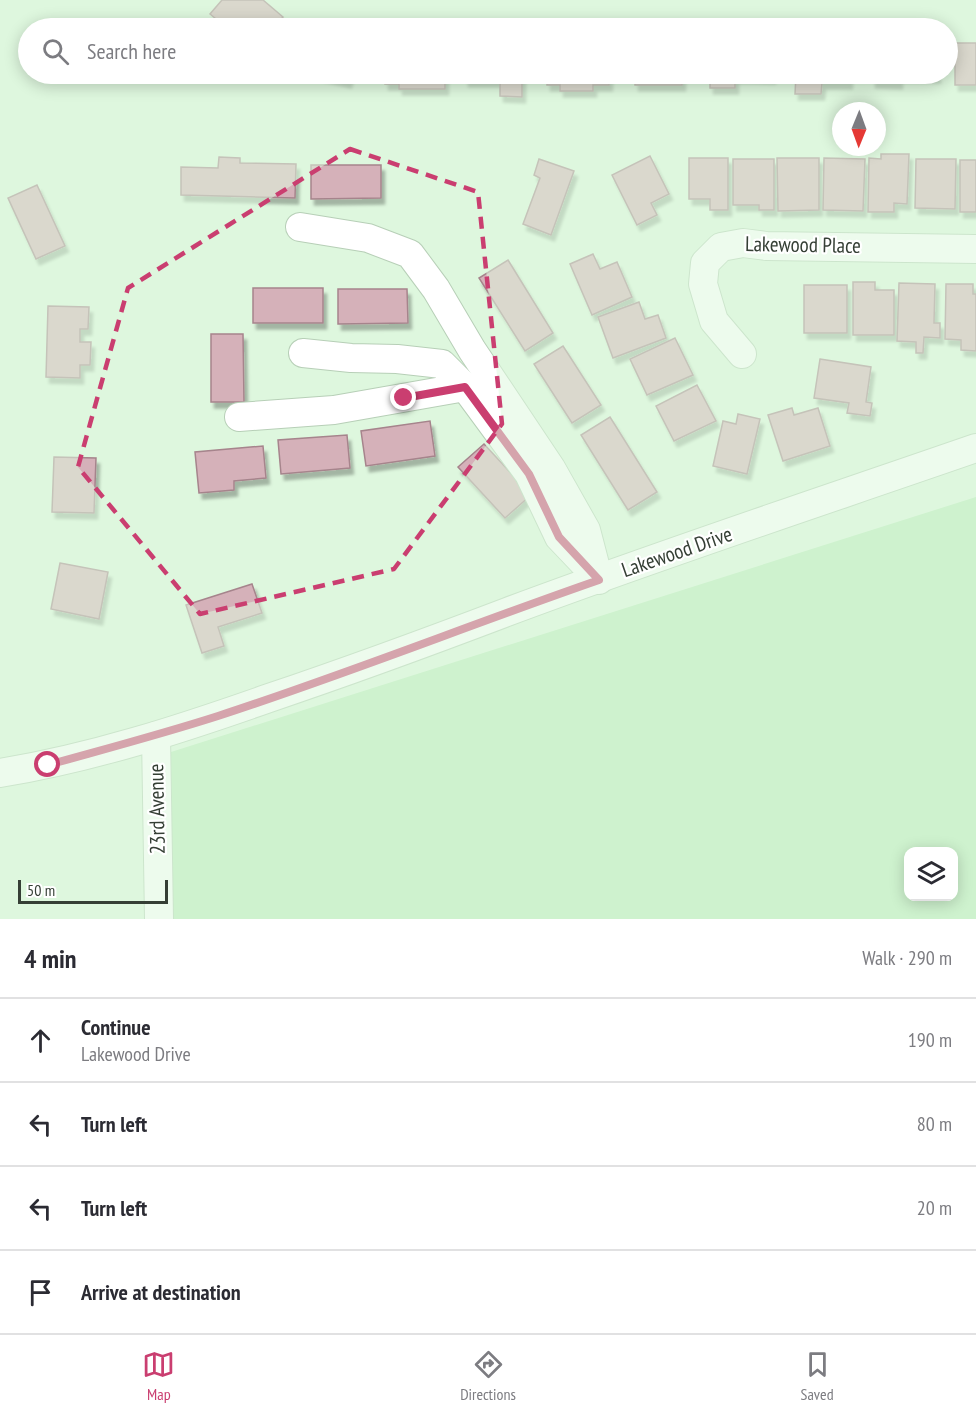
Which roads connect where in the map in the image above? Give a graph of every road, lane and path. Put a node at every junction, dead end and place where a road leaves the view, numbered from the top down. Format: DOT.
graph roads {
  1 [pos="300,227"];
  2 [pos="976,249"];
  3 [pos="303,352"];
  4 [pos="742,354"];
  5 [pos="465,387"];
  6 [pos="239,417"];
  7 [pos="976,448"];
  8 [pos="599,580"];
  9 [pos="156,736"];
  10 [pos="0,772"];
  11 [pos="159,919"];
  1 -- 8 [label="street"];
  2 -- 4 [label="street, Lakewood Place"];
  3 -- 5 [label="street"];
  5 -- 6 [label="street"];
  5 -- 8 [label="street"];
  7 -- 8 [label="street, Lakewood Drive"];
  8 -- 9 [label="street, Lakewood Drive"];
  9 -- 10 [label="street, Lakewood Drive"];
  9 -- 11 [label="street, 23rd Avenue"];
}
